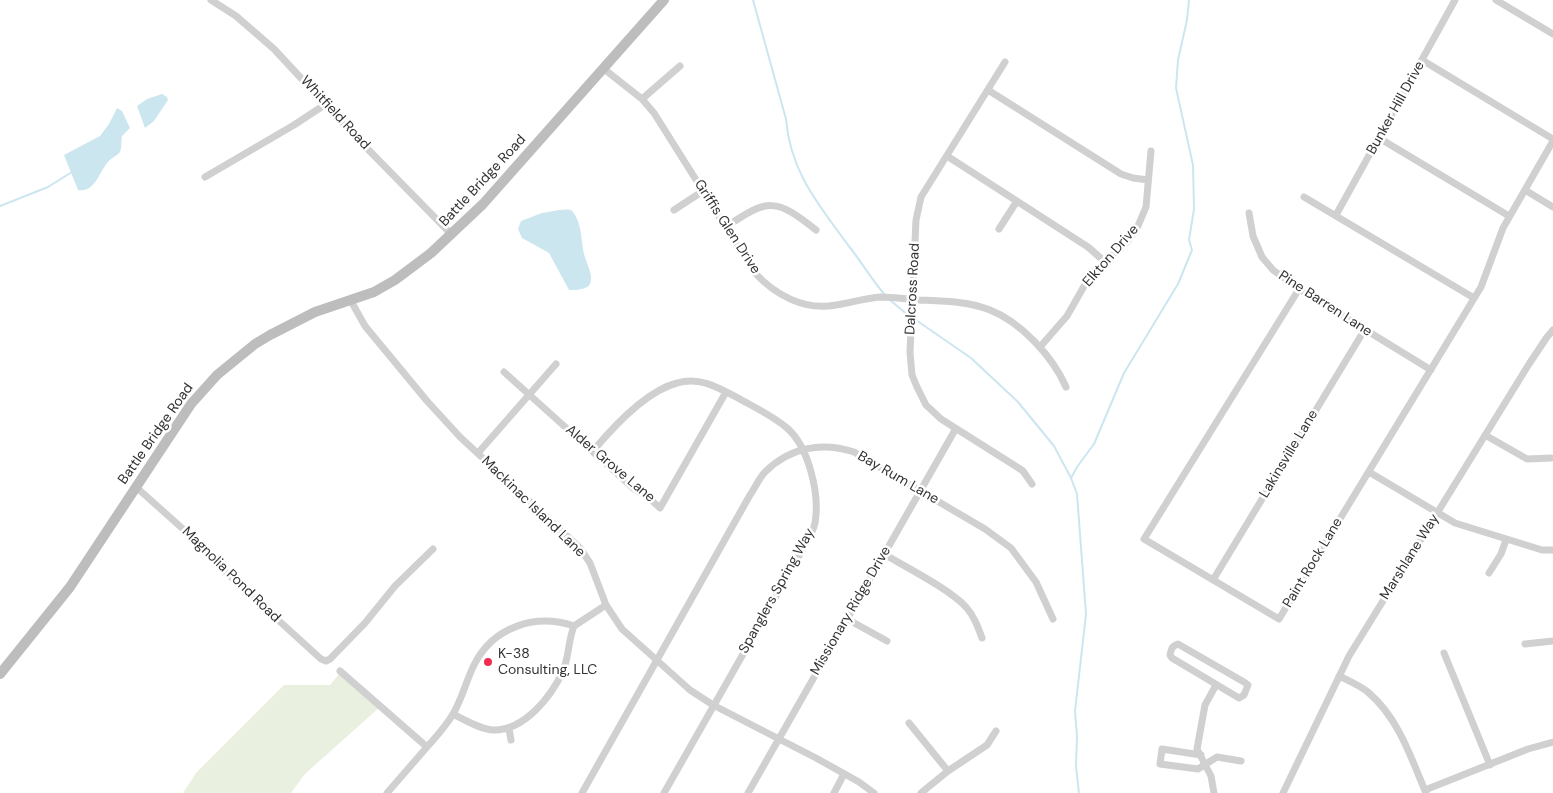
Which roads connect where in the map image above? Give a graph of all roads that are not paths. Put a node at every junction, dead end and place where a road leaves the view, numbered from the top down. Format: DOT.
graph roads {
  1 [pos="211,0"];
  2 [pos="664,0"];
  3 [pos="1455,0"];
  4 [pos="1496,0"];
  5 [pos="1553,34"];
  6 [pos="1422,60"];
  7 [pos="1005,62"];
  8 [pos="680,66"];
  9 [pos="604,69"];
  10 [pos="988,90"];
  11 [pos="642,99"];
  12 [pos="326,104"];
  13 [pos="1379,138"];
  14 [pos="1553,140"];
  15 [pos="1150,151"];
  16 [pos="946,156"];
  17 [pos="205,177"];
  18 [pos="1148,180"];
  19 [pos="1525,190"];
  20 [pos="704,191"];
  21 [pos="1304,197"];
  22 [pos="1017,201"];
  23 [pos="1553,207"];
  24 [pos="674,210"];
  25 [pos="1250,213"];
  26 [pos="1336,215"];
  27 [pos="1509,216"];
  28 [pos="726,226"];
  29 [pos="1000,229"];
  30 [pos="816,230"];
  31 [pos="452,235"];
  32 [pos="1104,261"];
  33 [pos="1299,289"];
  34 [pos="1474,298"];
  35 [pos="912,300"];
  36 [pos="351,301"];
  37 [pos="1365,329"];
  38 [pos="1553,330"];
  39 [pos="1040,347"];
  40 [pos="556,364"];
  41 [pos="1431,370"];
  42 [pos="504,372"];
  43 [pos="1066,387"];
  44 [pos="726,392"];
  45 [pos="530,395"];
  46 [pos="955,430"];
  47 [pos="1485,435"];
  48 [pos="803,450"];
  49 [pos="593,451"];
  50 [pos="478,453"];
  51 [pos="1551,458"];
  52 [pos="1369,472"];
  53 [pos="1032,484"];
  54 [pos="136,487"];
  55 [pos="919,490"];
  56 [pos="1438,513"];
  57 [pos="1506,540"];
  58 [pos="433,549"];
  59 [pos="1553,550"];
  60 [pos="884,554"];
  61 [pos="1489,573"];
  62 [pos="1213,580"];
  63 [pos="606,605"];
  64 [pos="847,619"];
  65 [pos="1053,619"];
  66 [pos="574,626"];
  67 [pos="982,638"];
  68 [pos="887,641"];
  69 [pos="1553,641"];
  70 [pos="1525,644"];
  71 [pos="1444,653"];
  72 [pos="656,660"];
  73 [pos="340,671"];
  74 [pos="0,674"];
  75 [pos="1339,676"];
  76 [pos="1216,685"];
  77 [pos="713,706"];
  78 [pos="453,714"];
  79 [pos="909,723"];
  80 [pos="509,728"];
  81 [pos="996,731"];
  82 [pos="778,739"];
  83 [pos="511,740"];
  84 [pos="1553,742"];
  85 [pos="427,747"];
  86 [pos="1202,755"];
  87 [pos="1241,762"];
  88 [pos="1206,764"];
  89 [pos="1490,765"];
  90 [pos="948,770"];
  91 [pos="844,774"];
  92 [pos="1425,792"];
  93 [pos="387,793"];
  94 [pos="582,793"];
  95 [pos="664,793"];
  96 [pos="748,793"];
  97 [pos="834,793"];
  98 [pos="874,793"];
  99 [pos="920,793"];
  100 [pos="1214,793"];
  101 [pos="1283,793"];
  1 -- 12 [label="street, Whitfield Road"];
  2 -- 9 [label="street, Battle Bridge Road"];
  3 -- 6 [label="street, Bunker Hill Drive"];
  4 -- 5 [label="street"];
  6 -- 13 [label="street, Bunker Hill Drive"];
  6 -- 14 [label="street"];
  7 -- 10 [label="street, Dalcross Road"];
  8 -- 11 [label="street"];
  9 -- 11 [label="street, Griffis Glen Drive"];
  9 -- 31 [label="street, Battle Bridge Road"];
  10 -- 16 [label="street, Dalcross Road"];
  10 -- 18 [label="street"];
  11 -- 20 [label="street, Griffis Glen Drive"];
  12 -- 17 [label="street"];
  12 -- 31 [label="street, Whitfield Road"];
  13 -- 26 [label="street, Bunker Hill Drive"];
  13 -- 27 [label="street"];
  14 -- 19 [label="street, Paint Rock Lane"];
  15 -- 18 [label="street, Elkton Drive"];
  16 -- 22 [label="street"];
  16 -- 35 [label="street, Dalcross Road"];
  18 -- 32 [label="street, Elkton Drive"];
  19 -- 23 [label="street"];
  19 -- 27 [label="street, Paint Rock Lane"];
  20 -- 24 [label="street"];
  20 -- 28 [label="street, Griffis Glen Drive"];
  21 -- 26 [label="street"];
  22 -- 29 [label="street"];
  22 -- 32 [label="street"];
  25 -- 33 [label="street, Pine Barren Lane"];
  26 -- 34 [label="street"];
  27 -- 34 [label="street, Paint Rock Lane"];
  28 -- 30 [label="street"];
  28 -- 35 [label="street, Griffis Glen Drive"];
  31 -- 36 [label="street, Battle Bridge Road"];
  32 -- 39 [label="street, Elkton Drive"];
  33 -- 37 [label="street, Pine Barren Lane"];
  33 -- 62 [label="street, Paint Rock Lane"];
  34 -- 41 [label="street, Paint Rock Lane"];
  35 -- 39 [label="street, Griffis Glen Drive"];
  35 -- 46 [label="street, Dalcross Road"];
  36 -- 50 [label="street, Mackinac Island Lane"];
  36 -- 54 [label="street, Battle Bridge Road"];
  37 -- 41 [label="street, Pine Barren Lane"];
  37 -- 62 [label="street, Lakinsville Lane"];
  38 -- 47 [label="street, Marshlane Way"];
  39 -- 43 [label="street, Griffis Glen Drive"];
  40 -- 45 [label="street"];
  41 -- 52 [label="street, Paint Rock Lane"];
  42 -- 45 [label="street, Alder Grove Lane"];
  44 -- 48 [label="street, Spanglers Spring Way"];
  44 -- 49 [label="street, Spanglers Spring Way"];
  44 -- 49 [label="street, Alder Grove Lane"];
  45 -- 49 [label="street, Alder Grove Lane"];
  45 -- 50 [label="street"];
  46 -- 53 [label="street, Dalcross Road"];
  46 -- 55 [label="street, Missionary Ridge Drive"];
  47 -- 51 [label="street"];
  47 -- 56 [label="street, Marshlane Way"];
  48 -- 55 [label="street, Bay Rum Lane"];
  48 -- 72 [label="street, Bay Rum Lane"];
  48 -- 77 [label="street, Spanglers Spring Way"];
  50 -- 63 [label="street, Mackinac Island Lane"];
  52 -- 56 [label="street"];
  52 -- 62 [label="street, Paint Rock Lane"];
  54 -- 58 [label="street, Magnolia Pond Road"];
  54 -- 74 [label="street, Battle Bridge Road"];
  55 -- 60 [label="street, Missionary Ridge Drive"];
  55 -- 65 [label="street, Bay Rum Lane"];
  56 -- 57 [label="street"];
  56 -- 75 [label="street, Marshlane Way"];
  57 -- 59 [label="street"];
  57 -- 61 [label="street"];
  60 -- 64 [label="street, Missionary Ridge Drive"];
  60 -- 67 [label="street"];
  63 -- 66 [label="street"];
  63 -- 72 [label="street, Mackinac Island Lane"];
  64 -- 68 [label="street"];
  64 -- 82 [label="street, Missionary Ridge Drive"];
  66 -- 78 [label="street"];
  66 -- 80 [label="street"];
  69 -- 70 [label="street"];
  71 -- 89 [label="street"];
  72 -- 77 [label="street, Mackinac Island Lane"];
  72 -- 94 [label="street, Bay Rum Lane"];
  73 -- 85 [label="street"];
  75 -- 92 [label="street"];
  75 -- 101 [label="street, Marshlane Way"];
  76 -- 76 [label="street"];
  76 -- 86 [label="street"];
  77 -- 82 [label="street, Mackinac Island Lane"];
  77 -- 95 [label="street, Spanglers Spring Way"];
  78 -- 80 [label="street"];
  78 -- 85 [label="street"];
  79 -- 90 [label="street"];
  80 -- 83 [label="street"];
  81 -- 90 [label="street"];
  82 -- 91 [label="street, Mackinac Island Lane"];
  82 -- 96 [label="street, Missionary Ridge Drive"];
  84 -- 89 [label="street"];
  85 -- 93 [label="street"];
  86 -- 88 [label="street"];
  86 -- 88 [label="street"];
  87 -- 88 [label="street"];
  88 -- 100 [label="street"];
  89 -- 92 [label="street"];
  90 -- 99 [label="street"];
  91 -- 97 [label="street"];
  91 -- 98 [label="street, Mackinac Island Lane"];
}
